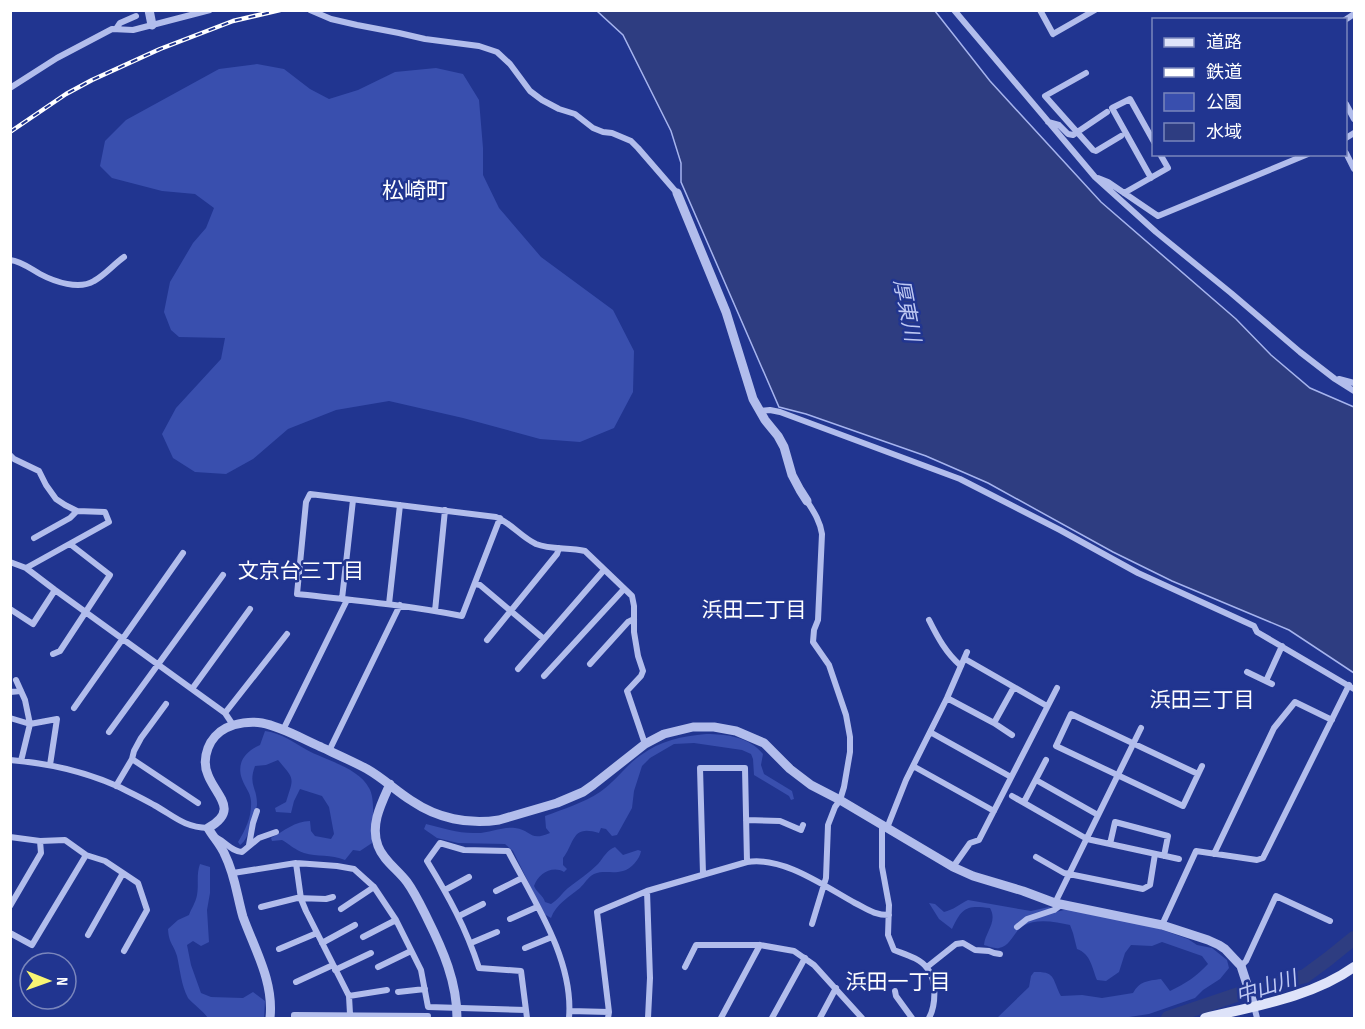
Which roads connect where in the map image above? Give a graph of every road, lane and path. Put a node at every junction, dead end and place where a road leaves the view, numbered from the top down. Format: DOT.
graph roads {
  1 [pos="149,10"];
  2 [pos="210,10"];
  3 [pos="310,10"];
  4 [pos="1040,10"];
  5 [pos="1095,10"];
  6 [pos="957,11"];
  7 [pos="136,16"];
  8 [pos="152,25"];
  9 [pos="116,29"];
  10 [pos="1086,73"];
  11 [pos="10,88"];
  12 [pos="1107,112"];
  13 [pos="1048,122"];
  14 [pos="1077,132"];
  15 [pos="1121,136"];
  16 [pos="1152,138"];
  17 [pos="1347,155"];
  18 [pos="1161,156"];
  19 [pos="1303,156"];
  20 [pos="1354,169"];
  21 [pos="1095,177"];
  22 [pos="1151,178"];
  23 [pos="677,193"];
  24 [pos="1124,193"];
  25 [pos="124,257"];
  26 [pos="10,260"];
  27 [pos="1335,379"];
  28 [pos="1354,383"];
  29 [pos="1354,391"];
  30 [pos="759,411"];
  31 [pos="10,455"];
  32 [pos="353,500"];
  33 [pos="807,501"];
  34 [pos="400,505"];
  35 [pos="446,510"];
  36 [pos="77,511"];
  37 [pos="500,518"];
  38 [pos="34,538"];
  39 [pos="70,544"];
  40 [pos="559,548"];
  41 [pos="183,553"];
  42 [pos="10,562"];
  43 [pos="26,568"];
  44 [pos="604,570"];
  45 [pos="223,575"];
  46 [pos="475,584"];
  47 [pos="624,589"];
  48 [pos="56,591"];
  49 [pos="345,599"];
  50 [pos="389,604"];
  51 [pos="399,605"];
  52 [pos="10,609"];
  53 [pos="250,609"];
  54 [pos="435,611"];
  55 [pos="510,611"];
  56 [pos="86,612"];
  57 [pos="634,619"];
  58 [pos="929,620"];
  59 [pos="286,634"];
  60 [pos="123,639"];
  61 [pos="544,639"];
  62 [pos="487,640"];
  63 [pos="1282,646"];
  64 [pos="53,654"];
  65 [pos="158,664"];
  66 [pos="590,664"];
  67 [pos="961,666"];
  68 [pos="518,669"];
  69 [pos="1247,672"];
  70 [pos="544,676"];
  71 [pos="16,680"];
  72 [pos="1014,687"];
  73 [pos="1352,687"];
  74 [pos="192,688"];
  75 [pos="1057,688"];
  76 [pos="21,691"];
  77 [pos="10,692"];
  78 [pos="947,698"];
  79 [pos="166,705"];
  80 [pos="1047,706"];
  81 [pos="74,708"];
  82 [pos="225,713"];
  83 [pos="10,718"];
  84 [pos="1332,720"];
  85 [pos="994,723"];
  86 [pos="30,724"];
  87 [pos="233,725"];
  88 [pos="1141,728"];
  89 [pos="283,729"];
  90 [pos="109,732"];
  91 [pos="930,732"];
  92 [pos="1012,735"];
  93 [pos="645,744"];
  94 [pos="1133,744"];
  95 [pos="329,751"];
  96 [pos="132,759"];
  97 [pos="10,760"];
  98 [pos="1046,760"];
  99 [pos="21,761"];
  100 [pos="50,765"];
  101 [pos="913,766"];
  102 [pos="1202,766"];
  103 [pos="1198,774"];
  104 [pos="1118,776"];
  105 [pos="1011,777"];
  106 [pos="1035,780"];
  107 [pos="390,784"];
  108 [pos="116,786"];
  109 [pos="1012,796"];
  110 [pos="840,800"];
  111 [pos="1024,802"];
  112 [pos="198,803"];
  113 [pos="257,811"];
  114 [pos="994,811"];
  115 [pos="1098,815"];
  116 [pos="746,820"];
  117 [pos="803,825"];
  118 [pos="885,826"];
  119 [pos="208,828"];
  120 [pos="276,832"];
  121 [pos="10,837"];
  122 [pos="213,837"];
  123 [pos="1087,839"];
  124 [pos="40,841"];
  125 [pos="1110,844"];
  126 [pos="249,845"];
  127 [pos="1155,854"];
  128 [pos="1214,854"];
  129 [pos="86,855"];
  130 [pos="1164,856"];
  131 [pos="1036,857"];
  132 [pos="1179,859"];
  133 [pos="747,861"];
  134 [pos="296,863"];
  135 [pos="953,867"];
  136 [pos="123,873"];
  137 [pos="233,873"];
  138 [pos="1070,873"];
  139 [pos="703,874"];
  140 [pos="469,877"];
  141 [pos="522,878"];
  142 [pos="824,885"];
  143 [pos="374,887"];
  144 [pos="445,890"];
  145 [pos="496,891"];
  146 [pos="647,891"];
  147 [pos="333,897"];
  148 [pos="301,899"];
  149 [pos="483,904"];
  150 [pos="1058,904"];
  151 [pos="10,906"];
  152 [pos="261,907"];
  153 [pos="537,907"];
  154 [pos="341,909"];
  155 [pos="889,915"];
  156 [pos="459,916"];
  157 [pos="510,919"];
  158 [pos="396,920"];
  159 [pos="1330,921"];
  160 [pos="812,924"];
  161 [pos="355,925"];
  162 [pos="1162,925"];
  163 [pos="1017,927"];
  164 [pos="497,932"];
  165 [pos="10,933"];
  166 [pos="317,933"];
  167 [pos="88,935"];
  168 [pos="552,937"];
  169 [pos="363,938"];
  170 [pos="322,943"];
  171 [pos="471,943"];
  172 [pos="760,945"];
  173 [pos="525,948"];
  174 [pos="279,949"];
  175 [pos="124,951"];
  176 [pos="411,951"];
  177 [pos="371,954"];
  178 [pos="1000,954"];
  179 [pos="805,958"];
  180 [pos="1241,966"];
  181 [pos="334,967"];
  182 [pos="378,967"];
  183 [pos="685,967"];
  184 [pos="1354,967"];
  185 [pos="927,968"];
  186 [pos="296,982"];
  187 [pos="425,988"];
  188 [pos="836,988"];
  189 [pos="387,990"];
  190 [pos="895,991"];
  191 [pos="398,992"];
  192 [pos="349,996"];
  193 [pos="1252,1001"];
  194 [pos="526,1011"];
  195 [pos="350,1014"];
  196 [pos="457,1014"];
  197 [pos="569,1015"];
  198 [pos="609,1015"];
  199 [pos="428,1016"];
  200 [pos="398,1017"];
  201 [pos="270,1018"];
  202 [pos="294,1018"];
  203 [pos="527,1018"];
  204 [pos="648,1018"];
  205 [pos="721,1018"];
  206 [pos="772,1018"];
  207 [pos="820,1018"];
  208 [pos="862,1018"];
  209 [pos="912,1018"];
  210 [pos="929,1018"];
  211 [pos="1205,1018"];
  212 [pos="1257,1018"];
  1 -- 8 [label="street"];
  2 -- 8 [label="street"];
  3 -- 23 [label="street"];
  4 -- 5 [label="street"];
  6 -- 13 [label="street"];
  7 -- 9 [label="street"];
  8 -- 9 [label="street"];
  9 -- 11 [label="street"];
  10 -- 14 [label="street"];
  12 -- 14 [label="street"];
  13 -- 14 [label="street"];
  13 -- 21 [label="street"];
  14 -- 15 [label="street"];
  16 -- 22 [label="street"];
  17 -- 20 [label="street"];
  18 -- 22 [label="street"];
  19 -- 24 [label="street"];
  21 -- 24 [label="street"];
  21 -- 27 [label="street"];
  22 -- 24 [label="street"];
  23 -- 30 [label="street"];
  25 -- 26 [label="street"];
  27 -- 28 [label="street"];
  27 -- 29 [label="street"];
  30 -- 33 [label="street"];
  30 -- 63 [label="street"];
  31 -- 36 [label="street"];
  32 -- 34 [label="street"];
  32 -- 49 [label="street"];
  32 -- 49 [label="street"];
  33 -- 110 [label="street"];
  34 -- 35 [label="street"];
  34 -- 50 [label="street"];
  35 -- 37 [label="street"];
  35 -- 54 [label="street"];
  36 -- 38 [label="street"];
  36 -- 39 [label="street"];
  37 -- 40 [label="street"];
  37 -- 46 [label="street"];
  39 -- 43 [label="street"];
  39 -- 56 [label="street"];
  40 -- 44 [label="street"];
  40 -- 55 [label="street"];
  41 -- 60 [label="street"];
  42 -- 43 [label="street"];
  43 -- 48 [label="street"];
  44 -- 47 [label="street"];
  44 -- 61 [label="street"];
  45 -- 65 [label="street"];
  46 -- 54 [label="street"];
  46 -- 55 [label="street"];
  47 -- 57 [label="street"];
  47 -- 70 [label="street"];
  48 -- 52 [label="street"];
  48 -- 56 [label="street"];
  49 -- 50 [label="street"];
  49 -- 89 [label="street"];
  50 -- 51 [label="street"];
  51 -- 54 [label="street"];
  51 -- 95 [label="street"];
  53 -- 74 [label="street"];
  55 -- 61 [label="street"];
  55 -- 62 [label="street"];
  56 -- 60 [label="street"];
  56 -- 64 [label="street"];
  57 -- 66 [label="street"];
  57 -- 93 [label="street"];
  58 -- 67 [label="street"];
  59 -- 82 [label="street"];
  60 -- 65 [label="street"];
  60 -- 81 [label="street"];
  61 -- 68 [label="street"];
  63 -- 69 [label="street"];
  63 -- 73 [label="street"];
  65 -- 74 [label="street"];
  65 -- 90 [label="street"];
  67 -- 72 [label="street"];
  67 -- 78 [label="street"];
  71 -- 76 [label="street"];
  72 -- 80 [label="street"];
  72 -- 85 [label="street"];
  73 -- 84 [label="street"];
  74 -- 82 [label="street"];
  75 -- 80 [label="street"];
  76 -- 77 [label="street"];
  76 -- 86 [label="street"];
  78 -- 85 [label="street"];
  78 -- 91 [label="street"];
  79 -- 96 [label="street"];
  80 -- 105 [label="street"];
  82 -- 87 [label="street"];
  83 -- 86 [label="street"];
  84 -- 128 [label="street"];
  84 -- 128 [label="street"];
  85 -- 92 [label="street"];
  86 -- 99 [label="street"];
  86 -- 100 [label="street"];
  87 -- 89 [label="street"];
  87 -- 119 [label="street"];
  88 -- 94 [label="street"];
  89 -- 95 [label="street"];
  91 -- 101 [label="street"];
  91 -- 105 [label="street"];
  93 -- 107 [label="street"];
  93 -- 110 [label="street"];
  94 -- 103 [label="street"];
  94 -- 104 [label="street"];
  94 -- 104 [label="street"];
  95 -- 107 [label="street"];
  96 -- 108 [label="street"];
  96 -- 112 [label="street"];
  97 -- 99 [label="street"];
  98 -- 106 [label="street"];
  99 -- 100 [label="street"];
  100 -- 108 [label="street"];
  101 -- 114 [label="street"];
  101 -- 118 [label="street"];
  102 -- 103 [label="street"];
  103 -- 104 [label="street"];
  104 -- 115 [label="street"];
  105 -- 114 [label="street"];
  106 -- 111 [label="street"];
  106 -- 115 [label="street"];
  107 -- 196 [label="street"];
  108 -- 119 [label="street"];
  109 -- 111 [label="street"];
  110 -- 118 [label="street"];
  110 -- 142 [label="street"];
  111 -- 123 [label="street"];
  113 -- 126 [label="street"];
  114 -- 135 [label="street"];
  115 -- 123 [label="street"];
  116 -- 117 [label="street"];
  116 -- 133 [label="street"];
  116 -- 139 [label="street"];
  118 -- 135 [label="street"];
  118 -- 155 [label="street"];
  119 -- 122 [label="street"];
  120 -- 126 [label="street"];
  121 -- 124 [label="street"];
  122 -- 126 [label="street"];
  122 -- 137 [label="street"];
  123 -- 125 [label="street"];
  123 -- 138 [label="street"];
  124 -- 129 [label="street"];
  124 -- 151 [label="street"];
  125 -- 127 [label="street"];
  125 -- 130 [label="street"];
  127 -- 130 [label="street"];
  127 -- 138 [label="street"];
  128 -- 162 [label="street"];
  129 -- 136 [label="street"];
  129 -- 165 [label="street"];
  130 -- 132 [label="street"];
  131 -- 138 [label="street"];
  133 -- 139 [label="street"];
  133 -- 142 [label="street"];
  134 -- 137 [label="street"];
  134 -- 143 [label="street"];
  134 -- 148 [label="street"];
  135 -- 150 [label="street"];
  136 -- 167 [label="street"];
  136 -- 175 [label="street"];
  137 -- 201 [label="street"];
  138 -- 150 [label="street"];
  139 -- 146 [label="street"];
  140 -- 144 [label="street"];
  141 -- 144 [label="street"];
  141 -- 145 [label="street"];
  141 -- 153 [label="street"];
  142 -- 155 [label="street"];
  142 -- 160 [label="street"];
  143 -- 154 [label="street"];
  143 -- 158 [label="street"];
  144 -- 156 [label="street"];
  146 -- 198 [label="street"];
  146 -- 204 [label="street"];
  147 -- 148 [label="street"];
  148 -- 152 [label="street"];
  148 -- 166 [label="street"];
  149 -- 156 [label="street"];
  150 -- 162 [label="street"];
  150 -- 163 [label="street"];
  153 -- 157 [label="street"];
  153 -- 168 [label="street"];
  155 -- 185 [label="street"];
  156 -- 171 [label="street"];
  158 -- 169 [label="street"];
  158 -- 176 [label="street"];
  159 -- 180 [label="street"];
  161 -- 170 [label="street"];
  162 -- 180 [label="street"];
  164 -- 171 [label="street"];
  166 -- 170 [label="street"];
  166 -- 174 [label="street"];
  168 -- 173 [label="street"];
  168 -- 197 [label="street"];
  170 -- 181 [label="street"];
  171 -- 194 [label="street"];
  172 -- 179 [label="street"];
  172 -- 183 [label="street"];
  172 -- 205 [label="street"];
  176 -- 182 [label="street"];
  176 -- 187 [label="street"];
  177 -- 181 [label="street"];
  178 -- 185 [label="street"];
  179 -- 188 [label="street"];
  179 -- 206 [label="street"];
  180 -- 193 [label="street"];
  181 -- 186 [label="street"];
  181 -- 192 [label="street"];
  184 -- 193 [label="main road"];
  185 -- 210 [label="street"];
  187 -- 191 [label="street"];
  187 -- 196 [label="street"];
  188 -- 207 [label="street"];
  188 -- 208 [label="street"];
  189 -- 192 [label="street"];
  190 -- 209 [label="street"];
  192 -- 195 [label="street"];
  193 -- 211 [label="main road"];
  193 -- 212 [label="street"];
  194 -- 196 [label="street"];
  194 -- 203 [label="street"];
  195 -- 200 [label="street"];
  195 -- 202 [label="street"];
  197 -- 198 [label="street"];
  199 -- 200 [label="street"];
}
